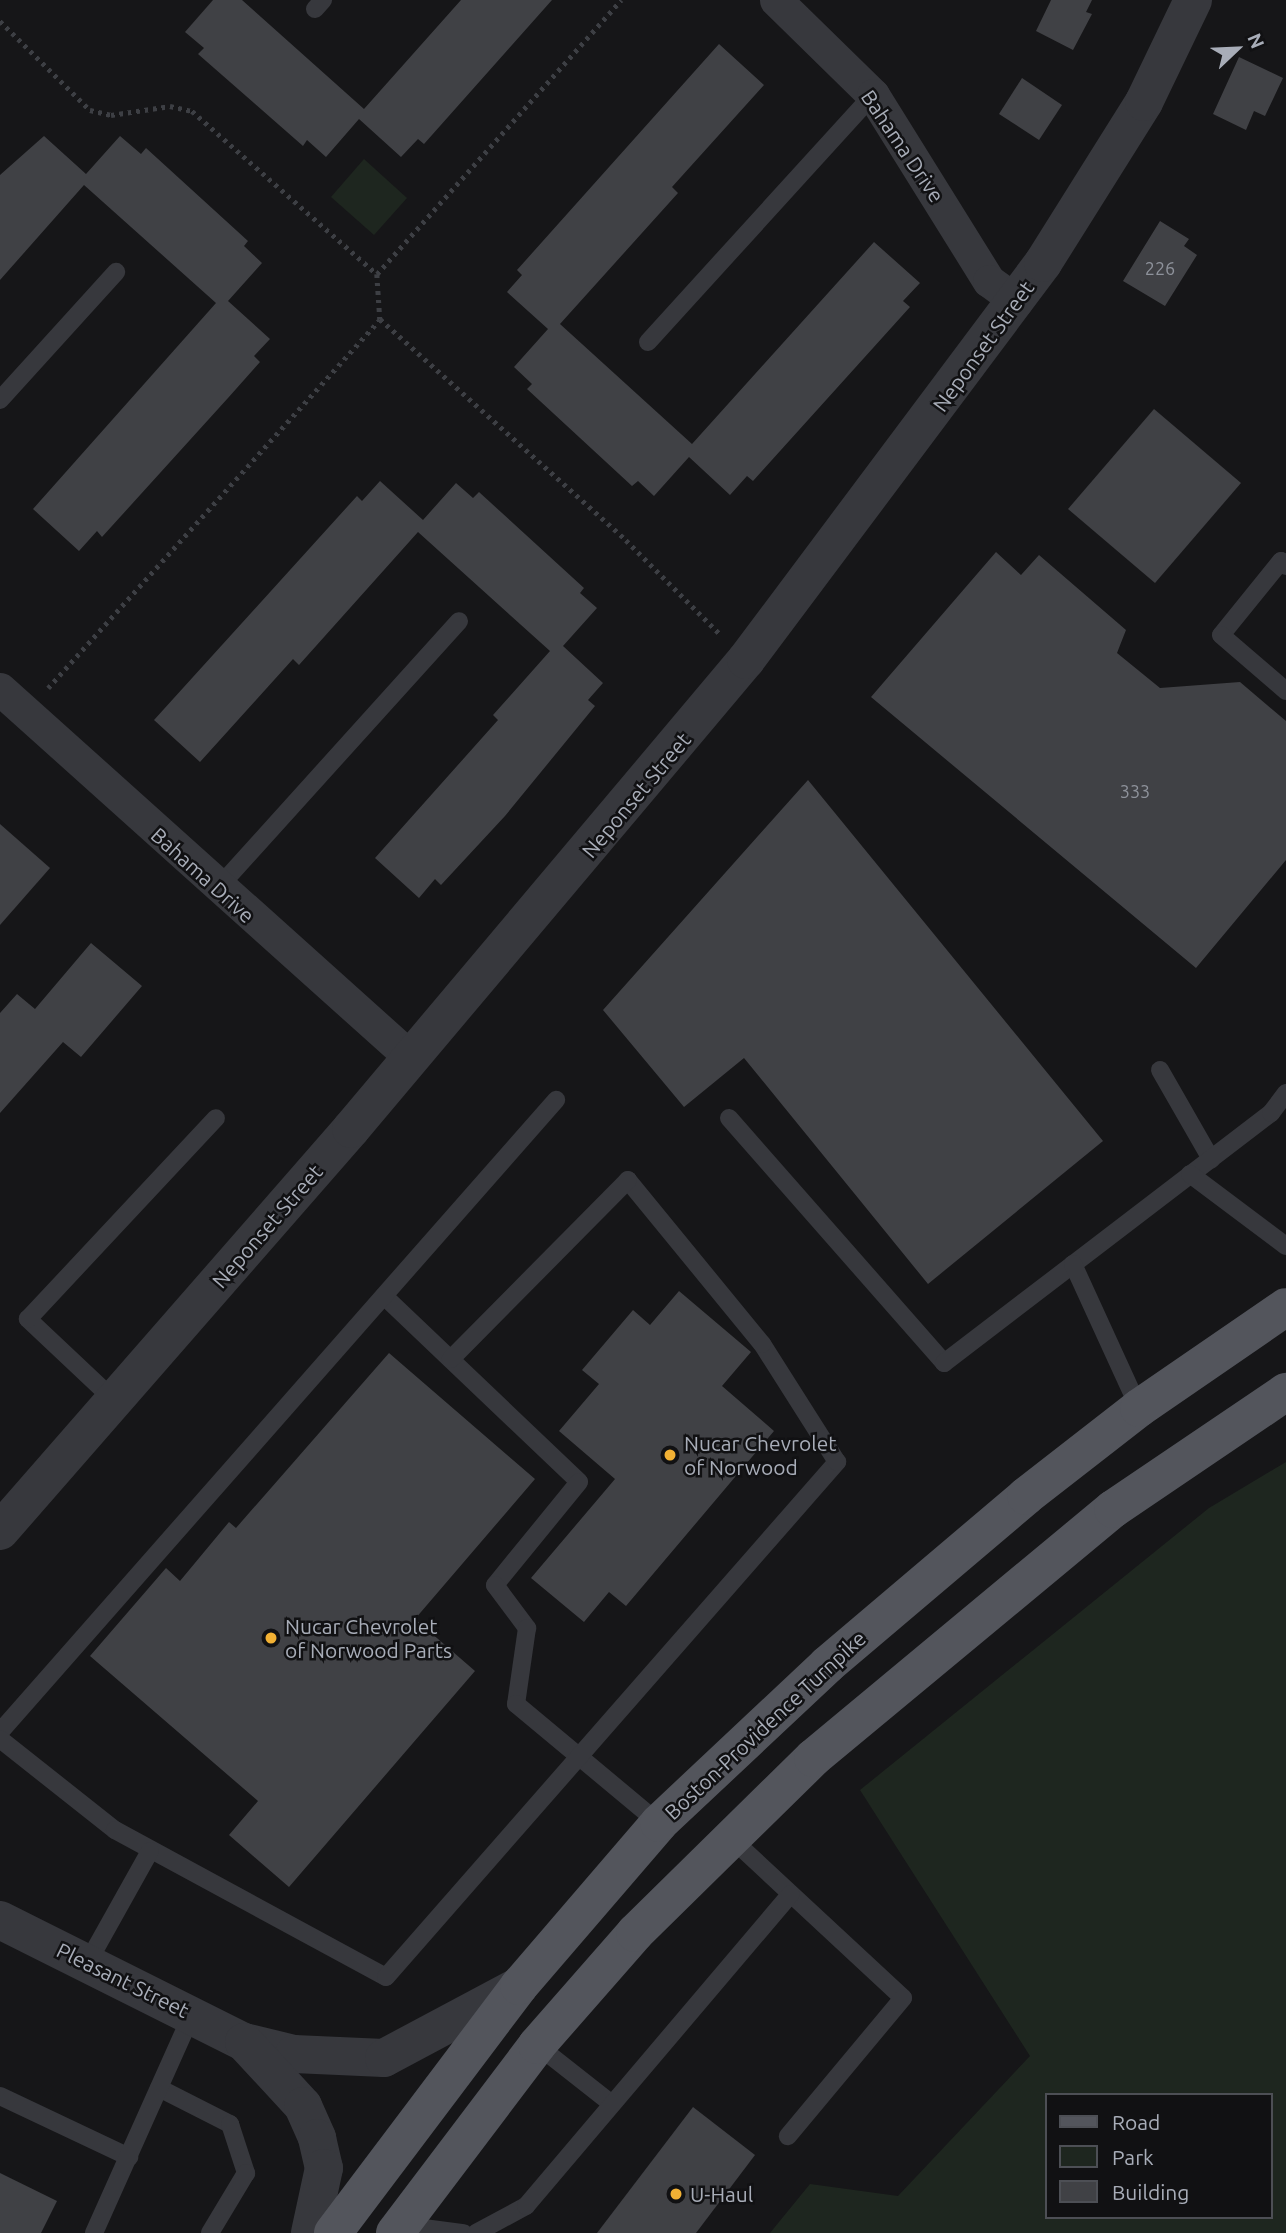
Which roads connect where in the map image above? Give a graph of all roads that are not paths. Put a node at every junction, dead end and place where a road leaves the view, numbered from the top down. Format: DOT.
graph roads {
  1 [pos="776,0"];
  2 [pos="1193,0"];
  3 [pos="873,95"];
  4 [pos="116,272"];
  5 [pos="1017,301"];
  6 [pos="648,342"];
  7 [pos="0,400"];
  8 [pos="1286,566"];
  9 [pos="459,621"];
  10 [pos="0,689"];
  11 [pos="1286,691"];
  12 [pos="217,889"];
  13 [pos="410,1057"];
  14 [pos="1160,1070"];
  15 [pos="1286,1093"];
  16 [pos="556,1100"];
  17 [pos="216,1118"];
  18 [pos="729,1118"];
  19 [pos="1211,1158"];
  20 [pos="1190,1174"];
  21 [pos="1286,1246"];
  22 [pos="1073,1264"];
  23 [pos="384,1296"];
  24 [pos="1286,1307"];
  25 [pos="451,1359"];
  26 [pos="1286,1392"];
  27 [pos="115,1401"];
  28 [pos="1139,1408"];
  29 [pos="0,1531"];
  30 [pos="0,1732"];
  31 [pos="0,1739"];
  32 [pos="576,1754"];
  33 [pos="659,1823"];
  34 [pos="733,1840"];
  35 [pos="150,1851"];
  36 [pos="790,1894"];
  37 [pos="0,1920"];
  38 [pos="88,1962"];
  39 [pos="519,1986"];
  40 [pos="192,2014"];
  41 [pos="244,2042"];
  42 [pos="537,2045"];
  43 [pos="159,2088"];
  44 [pos="0,2096"];
  45 [pos="612,2104"];
  46 [pos="788,2136"];
  47 [pos="129,2157"];
  48 [pos="398,2229"];
  49 [pos="94,2233"];
  50 [pos="210,2233"];
  51 [pos="310,2233"];
  52 [pos="333,2233"];
  53 [pos="463,2233"];
  54 [pos="476,2233"];
  1 -- 3 [label="street, Bahama Drive"];
  2 -- 5 [label="street, Neponset Street"];
  3 -- 5 [label="street, Bahama Drive"];
  3 -- 6 [label="lane"];
  4 -- 7 [label="lane"];
  5 -- 13 [label="street, Neponset Street"];
  8 -- 11 [label="lane"];
  9 -- 12 [label="lane"];
  10 -- 12 [label="street, Bahama Drive"];
  12 -- 13 [label="street, Bahama Drive"];
  13 -- 27 [label="street, Neponset Street"];
  14 -- 19 [label="lane"];
  15 -- 19 [label="lane"];
  16 -- 23 [label="lane"];
  17 -- 27 [label="lane"];
  18 -- 22 [label="lane"];
  19 -- 20 [label="lane"];
  20 -- 21 [label="lane"];
  20 -- 22 [label="lane"];
  22 -- 28 [label="lane"];
  23 -- 25 [label="lane"];
  23 -- 30 [label="lane"];
  24 -- 28 [label="main road, Boston-Providence Turnpike"];
  25 -- 32 [label="lane"];
  25 -- 32 [label="lane"];
  26 -- 34 [label="main road"];
  27 -- 29 [label="street, Neponset Street"];
  28 -- 33 [label="main road, Boston-Providence Turnpike"];
  31 -- 35 [label="lane"];
  32 -- 33 [label="lane"];
  32 -- 35 [label="lane"];
  33 -- 39 [label="main road, Boston-Providence Turnpike"];
  34 -- 36 [label="lane"];
  34 -- 42 [label="main road"];
  35 -- 38 [label="lane"];
  36 -- 45 [label="lane"];
  36 -- 46 [label="lane"];
  37 -- 38 [label="street, Pleasant Street"];
  38 -- 40 [label="street, Pleasant Street"];
  39 -- 41 [label="street, Pleasant Street"];
  39 -- 52 [label="main road, Boston-Providence Turnpike"];
  40 -- 41 [label="street, Pleasant Street"];
  40 -- 43 [label="lane"];
  41 -- 51 [label="street, Pleasant Street"];
  42 -- 45 [label="lane"];
  42 -- 48 [label="main road"];
  43 -- 47 [label="lane"];
  43 -- 50 [label="lane"];
  44 -- 47 [label="lane"];
  45 -- 54 [label="lane"];
  47 -- 49 [label="lane"];
  48 -- 53 [label="lane"];
}
